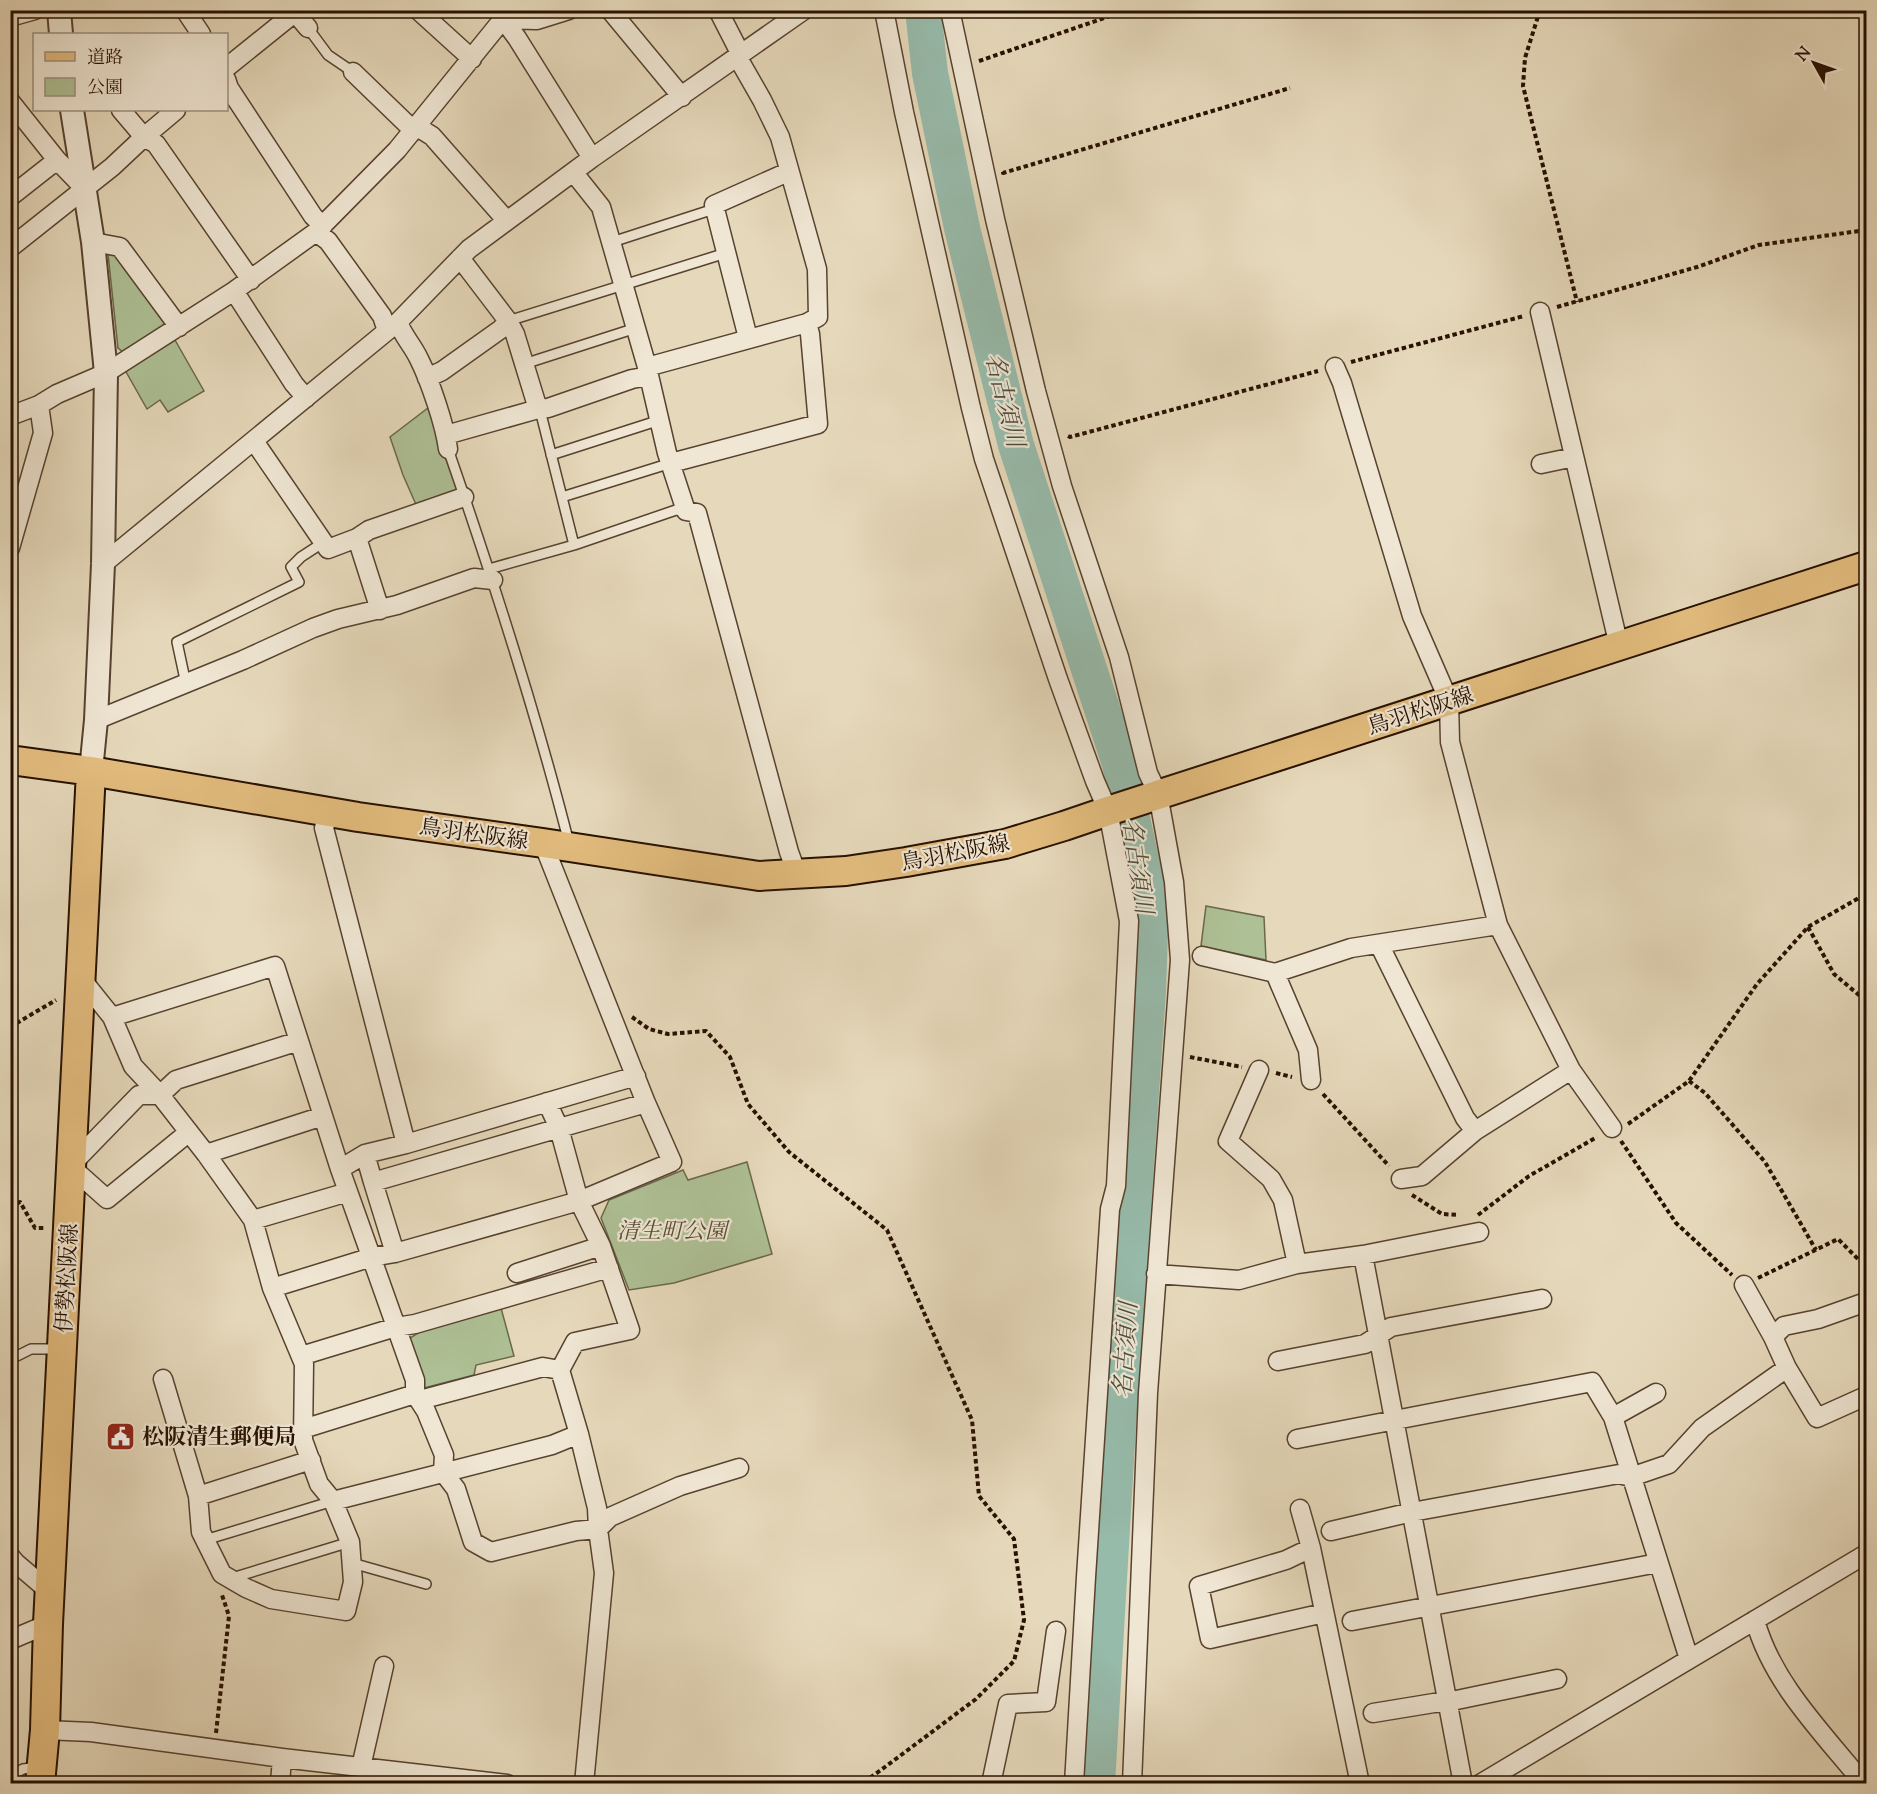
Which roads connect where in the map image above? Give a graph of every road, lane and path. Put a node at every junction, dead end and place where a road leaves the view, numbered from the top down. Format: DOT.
graph roads {
  1 [pos="35,10"];
  2 [pos="59,10"];
  3 [pos="185,10"];
  4 [pos="418,10"];
  5 [pos="569,10"];
  6 [pos="610,10"];
  7 [pos="718,10"];
  8 [pos="804,10"];
  9 [pos="884,10"];
  10 [pos="950,10"];
  11 [pos="1540,10"];
  12 [pos="295,11"];
  13 [pos="1116,14"];
  14 [pos="504,15"];
  15 [pos="10,17"];
  16 [pos="308,28"];
  17 [pos="61,33"];
  18 [pos="200,33"];
  19 [pos="740,57"];
  20 [pos="472,59"];
  21 [pos="977,62"];
  22 [pos="228,66"];
  23 [pos="353,72"];
  24 [pos="228,85"];
  25 [pos="1290,88"];
  26 [pos="682,98"];
  27 [pos="10,101"];
  28 [pos="72,111"];
  29 [pos="122,111"];
  30 [pos="175,111"];
  31 [pos="415,128"];
  32 [pos="144,137"];
  33 [pos="592,158"];
  34 [pos="57,160"];
  35 [pos="999,164"];
  36 [pos="788,172"];
  37 [pos="574,173"];
  38 [pos="85,189"];
  39 [pos="10,197"];
  40 [pos="714,209"];
  41 [pos="507,221"];
  42 [pos="320,229"];
  43 [pos="1866,230"];
  44 [pos="93,242"];
  45 [pos="612,242"];
  46 [pos="10,248"];
  47 [pos="726,253"];
  48 [pos="460,258"];
  49 [pos="251,280"];
  50 [pos="624,284"];
  51 [pos="234,291"];
  52 [pos="1577,302"];
  53 [pos="1540,312"];
  54 [pos="508,321"];
  55 [pos="807,323"];
  56 [pos="392,326"];
  57 [pos="179,327"];
  58 [pos="636,327"];
  59 [pos="748,338"];
  60 [pos="524,364"];
  61 [pos="1335,367"];
  62 [pos="648,371"];
  63 [pos="106,373"];
  64 [pos="428,378"];
  65 [pos="306,398"];
  66 [pos="39,405"];
  67 [pos="538,409"];
  68 [pos="11,415"];
  69 [pos="660,420"];
  70 [pos="1063,428"];
  71 [pos="254,441"];
  72 [pos="447,442"];
  73 [pos="551,455"];
  74 [pos="1574,457"];
  75 [pos="671,463"];
  76 [pos="1541,465"];
  77 [pos="464,497"];
  78 [pos="562,497"];
  79 [pos="687,511"];
  80 [pos="357,538"];
  81 [pos="324,543"];
  82 [pos="574,545"];
  83 [pos="10,548"];
  84 [pos="103,564"];
  85 [pos="1866,566"];
  86 [pos="491,574"];
  87 [pos="380,610"];
  88 [pos="1619,646"];
  89 [pos="186,684"];
  90 [pos="1449,701"];
  91 [pos="96,720"];
  92 [pos="10,760"];
  93 [pos="91,771"];
  94 [pos="1158,794"];
  95 [pos="1108,811"];
  96 [pos="329,812"];
  97 [pos="557,845"];
  98 [pos="797,874"];
  99 [pos="1866,894"];
  100 [pos="1498,925"];
  101 [pos="1808,927"];
  102 [pos="1379,944"];
  103 [pos="1202,956"];
  104 [pos="1275,973"];
  105 [pos="80,982"];
  106 [pos="1866,1001"];
  107 [pos="112,1017"];
  108 [pos="615,1023"];
  109 [pos="10,1027"];
  110 [pos="299,1041"];
  111 [pos="1172,1054"];
  112 [pos="1259,1070"];
  113 [pos="1571,1070"];
  114 [pos="636,1076"];
  115 [pos="1311,1080"];
  116 [pos="1689,1081"];
  117 [pos="160,1095"];
  118 [pos="547,1102"];
  119 [pos="646,1102"];
  120 [pos="323,1116"];
  121 [pos="559,1128"];
  122 [pos="1612,1128"];
  123 [pos="1475,1131"];
  124 [pos="189,1132"];
  125 [pos="406,1144"];
  126 [pos="206,1154"];
  127 [pos="365,1154"];
  128 [pos="70,1166"];
  129 [pos="340,1169"];
  130 [pos="1401,1179"];
  131 [pos="373,1182"];
  132 [pos="348,1192"];
  133 [pos="579,1201"];
  134 [pos="10,1207"];
  135 [pos="1464,1216"];
  136 [pos="253,1220"];
  137 [pos="1477,1224"];
  138 [pos="68,1229"];
  139 [pos="601,1246"];
  140 [pos="1816,1250"];
  141 [pos="395,1253"];
  142 [pos="1363,1255"];
  143 [pos="372,1257"];
  144 [pos="1297,1264"];
  145 [pos="1866,1267"];
  146 [pos="609,1268"];
  147 [pos="517,1273"];
  148 [pos="1156,1274"];
  149 [pos="1744,1285"];
  150 [pos="272,1288"];
  151 [pos="1542,1299"];
  152 [pos="1866,1302"];
  153 [pos="396,1327"];
  154 [pos="1379,1336"];
  155 [pos="1773,1337"];
  156 [pos="62,1349"];
  157 [pos="10,1353"];
  158 [pos="301,1356"];
  159 [pos="1278,1361"];
  160 [pos="1787,1368"];
  161 [pos="560,1370"];
  162 [pos="163,1379"];
  163 [pos="1656,1393"];
  164 [pos="1866,1396"];
  165 [pos="418,1397"];
  166 [pos="1613,1417"];
  167 [pos="1395,1420"];
  168 [pos="303,1429"];
  169 [pos="579,1434"];
  170 [pos="1297,1439"];
  171 [pos="310,1460"];
  172 [pos="739,1468"];
  173 [pos="443,1472"];
  174 [pos="1631,1477"];
  175 [pos="198,1496"];
  176 [pos="333,1501"];
  177 [pos="1300,1509"];
  178 [pos="1412,1512"];
  179 [pos="598,1529"];
  180 [pos="1331,1531"];
  181 [pos="205,1540"];
  182 [pos="350,1542"];
  183 [pos="1311,1548"];
  184 [pos="1866,1554"];
  185 [pos="10,1556"];
  186 [pos="352,1563"];
  187 [pos="1658,1563"];
  188 [pos="226,1576"];
  189 [pos="426,1584"];
  190 [pos="50,1592"];
  191 [pos="1429,1605"];
  192 [pos="1324,1613"];
  193 [pos="1755,1620"];
  194 [pos="1352,1621"];
  195 [pos="48,1624"];
  196 [pos="1056,1630"];
  197 [pos="10,1640"];
  198 [pos="1689,1659"];
  199 [pos="384,1666"];
  200 [pos="1557,1679"];
  201 [pos="1448,1702"];
  202 [pos="1373,1713"];
  203 [pos="45,1730"];
  204 [pos="214,1749"];
  205 [pos="282,1758"];
  206 [pos="361,1767"];
  207 [pos="40,1775"];
  208 [pos="10,1776"];
  209 [pos="280,1784"];
  210 [pos="507,1784"];
  211 [pos="584,1784"];
  212 [pos="861,1784"];
  213 [pos="991,1784"];
  214 [pos="1074,1784"];
  215 [pos="1132,1784"];
  216 [pos="1360,1784"];
  217 [pos="1463,1784"];
  218 [pos="1480,1784"];
  219 [pos="1864,1784"];
  1 -- 15 [label="street"];
  2 -- 17 [label="street"];
  3 -- 18 [label="street"];
  4 -- 20 [label="street"];
  5 -- 14 [label="street"];
  6 -- 26 [label="street"];
  7 -- 19 [label="street"];
  8 -- 19 [label="street"];
  9 -- 95 [label="street"];
  10 -- 94 [label="street"];
  11 -- 52 [label="path"];
  12 -- 16 [label="street"];
  12 -- 22 [label="street"];
  13 -- 21 [label="path"];
  14 -- 20 [label="street"];
  14 -- 33 [label="street"];
  16 -- 23 [label="lane"];
  19 -- 26 [label="street"];
  19 -- 36 [label="street"];
  20 -- 31 [label="street"];
  23 -- 31 [label="street"];
  24 -- 42 [label="street"];
  25 -- 35 [label="path"];
  26 -- 33 [label="street"];
  27 -- 34 [label="street"];
  28 -- 38 [label="street"];
  29 -- 32 [label="street"];
  30 -- 32 [label="street"];
  31 -- 41 [label="street"];
  31 -- 42 [label="street"];
  32 -- 38 [label="street"];
  32 -- 49 [label="street"];
  33 -- 37 [label="street"];
  34 -- 38 [label="street"];
  34 -- 39 [label="street"];
  36 -- 40 [label="street"];
  36 -- 55 [label="street"];
  37 -- 41 [label="street"];
  37 -- 45 [label="street"];
  38 -- 44 [label="street"];
  38 -- 46 [label="street"];
  40 -- 45 [label="lane"];
  40 -- 47 [label="street"];
  41 -- 48 [label="street"];
  42 -- 49 [label="street"];
  42 -- 56 [label="street"];
  43 -- 52 [label="path"];
  44 -- 57 [label="street"];
  44 -- 63 [label="street"];
  45 -- 50 [label="street"];
  47 -- 50 [label="lane"];
  47 -- 59 [label="street"];
  48 -- 54 [label="street"];
  48 -- 56 [label="street"];
  49 -- 51 [label="street"];
  50 -- 54 [label="lane"];
  50 -- 58 [label="street"];
  51 -- 57 [label="street"];
  51 -- 65 [label="street"];
  52 -- 53 [label="path"];
  53 -- 61 [label="path"];
  53 -- 74 [label="street"];
  54 -- 60 [label="street"];
  54 -- 64 [label="street"];
  55 -- 59 [label="street"];
  55 -- 75 [label="street"];
  56 -- 64 [label="street"];
  56 -- 65 [label="street"];
  57 -- 63 [label="street"];
  58 -- 60 [label="lane"];
  58 -- 62 [label="street"];
  59 -- 62 [label="street"];
  60 -- 67 [label="street"];
  61 -- 70 [label="path"];
  61 -- 90 [label="street"];
  62 -- 67 [label="street"];
  62 -- 69 [label="street"];
  63 -- 66 [label="street"];
  63 -- 84 [label="street"];
  64 -- 72 [label="street"];
  65 -- 71 [label="street"];
  66 -- 68 [label="street"];
  66 -- 83 [label="street"];
  67 -- 72 [label="street"];
  67 -- 73 [label="lane"];
  69 -- 73 [label="lane"];
  69 -- 75 [label="street"];
  71 -- 81 [label="street"];
  71 -- 84 [label="street"];
  72 -- 77 [label="lane"];
  73 -- 78 [label="lane"];
  74 -- 76 [label="street"];
  74 -- 88 [label="street"];
  75 -- 78 [label="lane"];
  75 -- 79 [label="street"];
  77 -- 80 [label="street"];
  77 -- 86 [label="lane"];
  78 -- 82 [label="lane"];
  79 -- 82 [label="lane"];
  79 -- 98 [label="street"];
  80 -- 81 [label="street"];
  80 -- 87 [label="street"];
  81 -- 89 [label="lane"];
  82 -- 86 [label="lane"];
  84 -- 91 [label="street"];
  85 -- 88 [label="main road, 鳥羽松阪線"];
  86 -- 87 [label="street"];
  86 -- 97 [label="lane"];
  87 -- 89 [label="street"];
  88 -- 90 [label="main road, 鳥羽松阪線"];
  89 -- 91 [label="street"];
  90 -- 94 [label="main road, 鳥羽松阪線"];
  90 -- 100 [label="street"];
  91 -- 93 [label="street"];
  92 -- 93 [label="main road, 鳥羽松阪線"];
  93 -- 96 [label="main road, 鳥羽松阪線"];
  93 -- 105 [label="main road, 伊勢松阪線"];
  94 -- 95 [label="main road, 鳥羽松阪線"];
  94 -- 111 [label="street"];
  95 -- 98 [label="main road, 鳥羽松阪線"];
  95 -- 214 [label="street"];
  96 -- 97 [label="main road, 鳥羽松阪線"];
  96 -- 125 [label="street"];
  97 -- 98 [label="main road, 鳥羽松阪線"];
  97 -- 108 [label="street"];
  99 -- 101 [label="path"];
  100 -- 102 [label="street"];
  100 -- 113 [label="street"];
  101 -- 106 [label="path"];
  101 -- 116 [label="path"];
  102 -- 104 [label="street"];
  102 -- 123 [label="street"];
  103 -- 104 [label="street"];
  104 -- 115 [label="street"];
  105 -- 107 [label="street"];
  105 -- 109 [label="path"];
  105 -- 128 [label="main road, 伊勢松阪線"];
  107 -- 110 [label="street"];
  107 -- 117 [label="street"];
  108 -- 114 [label="street"];
  108 -- 212 [label="path"];
  110 -- 117 [label="street"];
  110 -- 120 [label="street"];
  111 -- 112 [label="path"];
  111 -- 148 [label="street"];
  112 -- 115 [label="path"];
  112 -- 144 [label="street"];
  113 -- 122 [label="street"];
  113 -- 123 [label="street"];
  114 -- 118 [label="street"];
  114 -- 119 [label="street"];
  115 -- 130 [label="path"];
  116 -- 122 [label="path"];
  116 -- 140 [label="path"];
  117 -- 124 [label="street"];
  117 -- 128 [label="street"];
  118 -- 121 [label="street"];
  118 -- 125 [label="street"];
  119 -- 121 [label="street"];
  119 -- 133 [label="street"];
  120 -- 126 [label="street"];
  120 -- 129 [label="street"];
  121 -- 131 [label="street"];
  121 -- 133 [label="street"];
  122 -- 137 [label="path"];
  122 -- 149 [label="path"];
  123 -- 130 [label="street"];
  124 -- 126 [label="street"];
  124 -- 128 [label="street"];
  125 -- 127 [label="street"];
  126 -- 136 [label="street"];
  127 -- 129 [label="street"];
  127 -- 131 [label="street"];
  128 -- 138 [label="main road, 伊勢松阪線"];
  129 -- 132 [label="street"];
  130 -- 135 [label="path"];
  131 -- 141 [label="street"];
  132 -- 136 [label="street"];
  132 -- 143 [label="street"];
  133 -- 139 [label="street"];
  133 -- 141 [label="street"];
  134 -- 138 [label="path"];
  136 -- 150 [label="street"];
  137 -- 142 [label="street"];
  138 -- 156 [label="main road, 伊勢松阪線"];
  139 -- 146 [label="street"];
  139 -- 147 [label="street"];
  140 -- 145 [label="path"];
  140 -- 149 [label="path"];
  141 -- 143 [label="street"];
  142 -- 144 [label="street"];
  142 -- 154 [label="street"];
  143 -- 150 [label="street"];
  143 -- 153 [label="street"];
  144 -- 148 [label="street"];
  146 -- 153 [label="street"];
  146 -- 161 [label="street"];
  148 -- 215 [label="street"];
  149 -- 155 [label="street"];
  150 -- 158 [label="street"];
  151 -- 154 [label="street"];
  152 -- 155 [label="street"];
  153 -- 158 [label="street"];
  153 -- 165 [label="street"];
  154 -- 159 [label="street"];
  154 -- 167 [label="street"];
  155 -- 160 [label="street"];
  156 -- 157 [label="lane"];
  156 -- 190 [label="main road, 伊勢松阪線"];
  158 -- 168 [label="street"];
  160 -- 164 [label="street"];
  160 -- 174 [label="street"];
  161 -- 165 [label="street"];
  161 -- 169 [label="street"];
  162 -- 175 [label="street"];
  163 -- 166 [label="street"];
  165 -- 168 [label="street"];
  165 -- 173 [label="street"];
  166 -- 167 [label="street"];
  166 -- 174 [label="street"];
  167 -- 170 [label="street"];
  167 -- 178 [label="street"];
  168 -- 171 [label="street"];
  169 -- 173 [label="street"];
  169 -- 179 [label="street"];
  171 -- 175 [label="street"];
  171 -- 176 [label="street"];
  172 -- 179 [label="street"];
  173 -- 176 [label="street"];
  173 -- 179 [label="street"];
  174 -- 178 [label="street"];
  174 -- 187 [label="street"];
  175 -- 181 [label="street"];
  176 -- 181 [label="lane"];
  176 -- 182 [label="street"];
  177 -- 183 [label="street"];
  178 -- 180 [label="street"];
  178 -- 191 [label="street"];
  179 -- 211 [label="street"];
  181 -- 188 [label="street"];
  182 -- 186 [label="street"];
  182 -- 188 [label="lane"];
  183 -- 192 [label="street"];
  183 -- 192 [label="street"];
  184 -- 193 [label="street"];
  185 -- 190 [label="street"];
  186 -- 188 [label="street"];
  186 -- 189 [label="lane"];
  187 -- 191 [label="street"];
  187 -- 198 [label="street"];
  188 -- 204 [label="path"];
  190 -- 195 [label="main road, 伊勢松阪線"];
  191 -- 194 [label="street"];
  191 -- 201 [label="street"];
  192 -- 216 [label="street"];
  193 -- 198 [label="street"];
  193 -- 219 [label="street"];
  195 -- 197 [label="street"];
  195 -- 203 [label="main road, 伊勢松阪線"];
  196 -- 213 [label="street"];
  198 -- 218 [label="street"];
  199 -- 206 [label="street"];
  200 -- 201 [label="street"];
  201 -- 202 [label="street"];
  201 -- 217 [label="street"];
  203 -- 204 [label="street"];
  203 -- 207 [label="main road, 伊勢松阪線"];
  204 -- 205 [label="street"];
  205 -- 206 [label="street"];
  205 -- 209 [label="street"];
  206 -- 210 [label="street"];
  207 -- 208 [label="lane"];
}
